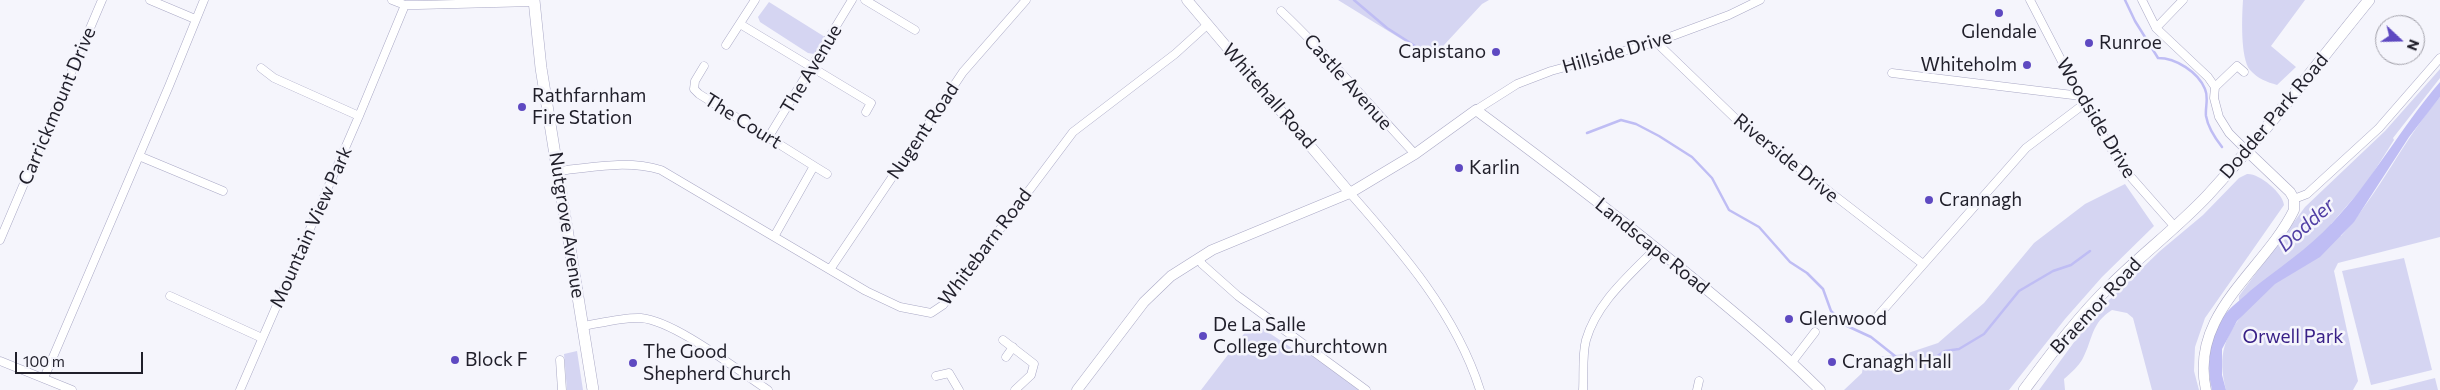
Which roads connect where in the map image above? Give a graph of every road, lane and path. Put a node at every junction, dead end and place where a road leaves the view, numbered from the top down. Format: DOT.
graph roads {
  1 [pos="102,0"];
  2 [pos="150,0"];
  3 [pos="204,0"];
  4 [pos="392,0"];
  5 [pos="754,0"];
  6 [pos="852,0"];
  7 [pos="865,0"];
  8 [pos="1026,0"];
  9 [pos="1186,0"];
  10 [pos="1760,0"];
  11 [pos="2030,0"];
  12 [pos="2142,0"];
  13 [pos="2183,0"];
  14 [pos="2369,0"];
  15 [pos="534,1"];
  16 [pos="404,5"];
  17 [pos="1280,10"];
  18 [pos="195,19"];
  19 [pos="740,24"];
  20 [pos="1208,25"];
  21 [pos="2156,28"];
  22 [pos="915,30"];
  23 [pos="1656,42"];
  24 [pos="726,46"];
  25 [pos="2440,58"];
  26 [pos="704,66"];
  27 [pos="813,66"];
  28 [pos="261,68"];
  29 [pos="2244,72"];
  30 [pos="1892,73"];
  31 [pos="2214,87"];
  32 [pos="2082,100"];
  33 [pos="1476,110"];
  34 [pos="866,112"];
  35 [pos="359,116"];
  36 [pos="768,138"];
  37 [pos="2246,150"];
  38 [pos="1415,154"];
  39 [pos="139,156"];
  40 [pos="814,166"];
  41 [pos="559,171"];
  42 [pos="827,174"];
  43 [pos="223,191"];
  44 [pos="1350,193"];
  45 [pos="2294,199"];
  46 [pos="2175,228"];
  47 [pos="774,235"];
  48 [pos="0,240"];
  49 [pos="1656,248"];
  50 [pos="1199,258"];
  51 [pos="1923,264"];
  52 [pos="830,268"];
  53 [pos="170,296"];
  54 [pos="1876,318"];
  55 [pos="584,326"];
  56 [pos="1816,332"];
  57 [pos="262,338"];
  58 [pos="1003,340"];
  59 [pos="1013,347"];
  60 [pos="1006,357"];
  61 [pos="560,360"];
  62 [pos="0,362"];
  63 [pos="1792,362"];
  64 [pos="936,376"];
  65 [pos="44,378"];
  66 [pos="1699,381"];
  67 [pos="72,390"];
  68 [pos="240,390"];
  69 [pos="562,390"];
  70 [pos="593,390"];
  71 [pos="768,390"];
  72 [pos="959,390"];
  73 [pos="1015,390"];
  74 [pos="1077,390"];
  75 [pos="1366,390"];
  76 [pos="1480,390"];
  77 [pos="1583,390"];
  78 [pos="1697,390"];
  79 [pos="1820,390"];
  80 [pos="2024,390"];
  81 [pos="2206,390"];
  1 -- 48 [label="street, Carrickmount Drive"];
  2 -- 18 [label="street"];
  3 -- 18 [label="street"];
  4 -- 16 [label="street"];
  5 -- 19 [label="street"];
  6 -- 27 [label="street, The Avenue"];
  7 -- 22 [label="street"];
  8 -- 52 [label="street, Nugent Road"];
  9 -- 20 [label="street, Whitehall Road"];
  10 -- 23 [label="street, Hillside Drive"];
  11 -- 32 [label="street, Woodside Drive"];
  12 -- 21 [label="street"];
  13 -- 21 [label="street"];
  14 -- 37 [label="main road, Dodder Park Road"];
  15 -- 16 [label="street"];
  15 -- 41 [label="main road, Nutgrove Avenue"];
  16 -- 35 [label="street, Mountain View Park"];
  17 -- 38 [label="street, Castle Avenue"];
  18 -- 39 [label="street"];
  19 -- 24 [label="street"];
  19 -- 27 [label="street"];
  20 -- 44 [label="street, Whitehall Road"];
  20 -- 52 [label="street, Whitebarn Road"];
  21 -- 31 [label="street"];
  23 -- 33 [label="street, Hillside Drive"];
  23 -- 51 [label="street, Riverside Drive"];
  25 -- 45 [label="street"];
  26 -- 36 [label="street, The Court"];
  27 -- 34 [label="street"];
  27 -- 36 [label="street, The Avenue"];
  28 -- 35 [label="street"];
  29 -- 31 [label="street"];
  30 -- 32 [label="street"];
  31 -- 37 [label="street"];
  32 -- 46 [label="street, Woodside Drive"];
  32 -- 51 [label="street"];
  33 -- 38 [label="street"];
  33 -- 49 [label="street, Landscape Road"];
  35 -- 57 [label="street, Mountain View Park"];
  36 -- 40 [label="street, The Court"];
  37 -- 45 [label="street"];
  37 -- 46 [label="main road, Dodder Park Road"];
  38 -- 44 [label="street"];
  39 -- 43 [label="street"];
  39 -- 65 [label="street"];
  40 -- 42 [label="street, The Court"];
  40 -- 47 [label="street"];
  41 -- 47 [label="street, Whitebarn Road"];
  41 -- 55 [label="main road, Nutgrove Avenue"];
  44 -- 50 [label="street"];
  44 -- 76 [label="street"];
  45 -- 81 [label="street"];
  46 -- 80 [label="main road, Braemor Road"];
  47 -- 52 [label="street, Whitebarn Road"];
  49 -- 63 [label="street, Landscape Road"];
  49 -- 77 [label="street"];
  50 -- 74 [label="street"];
  50 -- 75 [label="street"];
  51 -- 54 [label="street"];
  53 -- 57 [label="street"];
  55 -- 70 [label="main road, Nutgrove Avenue"];
  55 -- 71 [label="street"];
  56 -- 63 [label="street"];
  57 -- 68 [label="street, Mountain View Park"];
  58 -- 59 [label="street"];
  59 -- 60 [label="street"];
  59 -- 73 [label="street"];
  61 -- 69 [label="street"];
  62 -- 65 [label="street"];
  63 -- 79 [label="street, Landscape Road"];
  64 -- 72 [label="street"];
  65 -- 67 [label="street"];
  66 -- 78 [label="street"];
}
